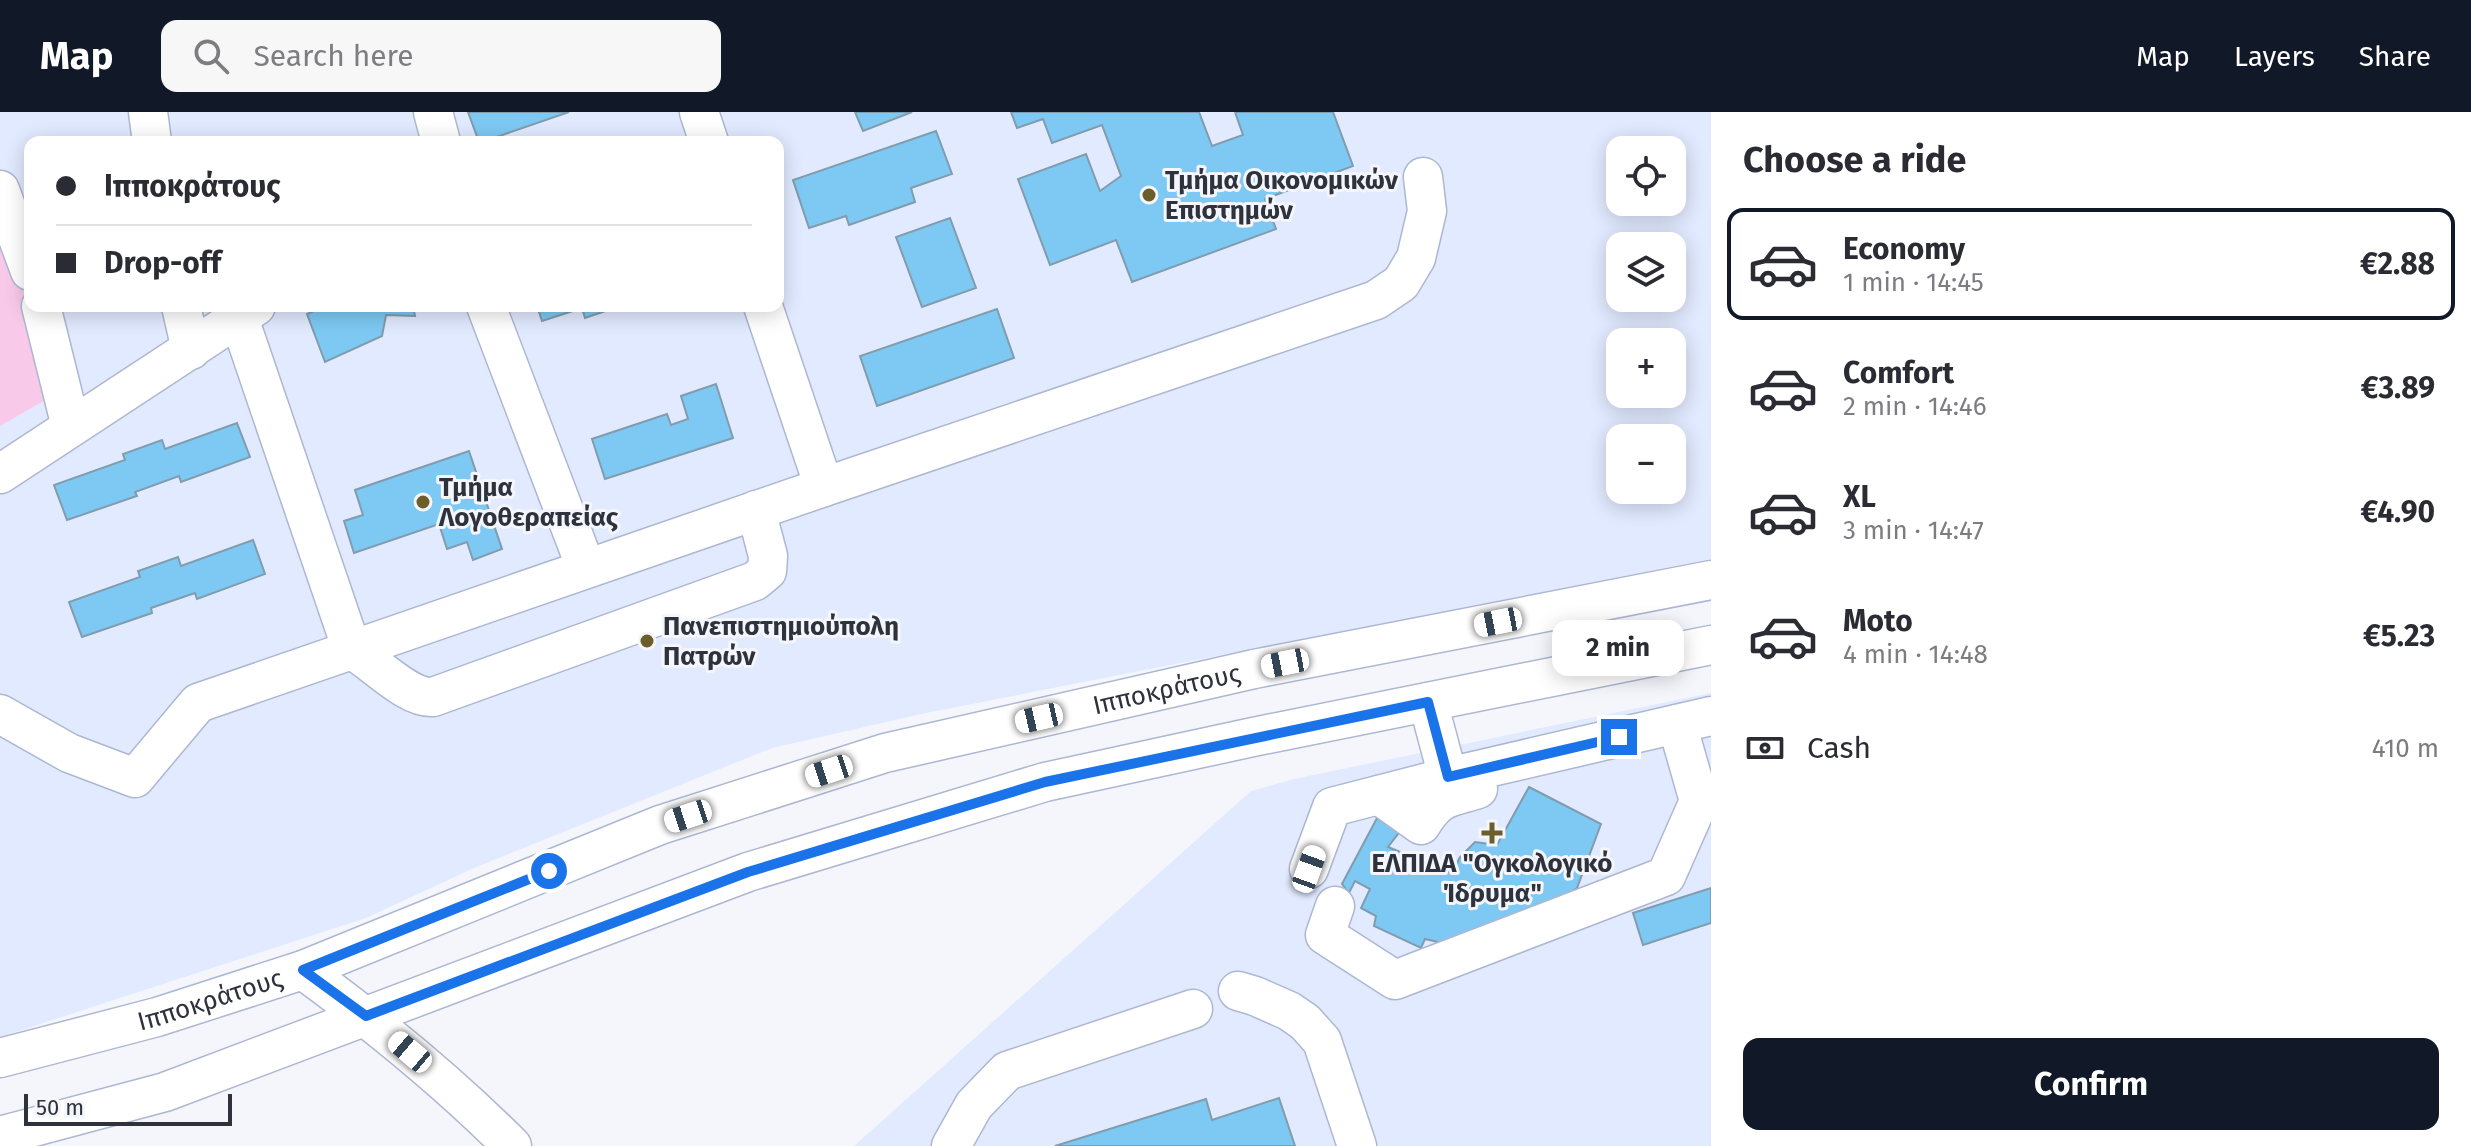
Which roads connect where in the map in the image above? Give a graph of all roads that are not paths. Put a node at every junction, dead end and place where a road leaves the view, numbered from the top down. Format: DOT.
graph roads {
  1 [pos="148,112"];
  2 [pos="433,112"];
  3 [pos="699,112"];
  4 [pos="151,136"];
  5 [pos="439,136"];
  6 [pos="707,136"];
  7 [pos="1423,177"];
  8 [pos="0,190"];
  9 [pos="24,255"];
  10 [pos="42,312"];
  11 [pos="182,312"];
  12 [pos="248,312"];
  13 [pos="488,312"];
  14 [pos="765,312"];
  15 [pos="191,350"];
  16 [pos="71,427"];
  17 [pos="0,474"];
  18 [pos="824,487"];
  19 [pos="756,510"];
  20 [pos="586,568"];
  21 [pos="1711,580"];
  22 [pos="1711,645"];
  23 [pos="352,650"];
  24 [pos="1428,702"];
  25 [pos="0,714"];
  26 [pos="1694,720"];
  27 [pos="1504,764"];
  28 [pos="1448,777"];
  29 [pos="1379,795"];
  30 [pos="1309,869"];
  31 [pos="1335,906"];
  32 [pos="303,970"];
  33 [pos="1238,991"];
  34 [pos="1193,1009"];
  35 [pos="366,1016"];
  36 [pos="0,1058"];
  37 [pos="0,1136"];
  38 [pos="503,1145"];
  39 [pos="951,1146"];
  40 [pos="1357,1146"];
  1 -- 4 [label="street"];
  2 -- 5 [label="street"];
  3 -- 6 [label="street"];
  7 -- 18 [label="street"];
  8 -- 9 [label="street"];
  10 -- 16 [label="street"];
  11 -- 15 [label="street"];
  12 -- 15 [label="street"];
  12 -- 23 [label="street"];
  13 -- 20 [label="street"];
  14 -- 18 [label="street"];
  15 -- 16 [label="street"];
  16 -- 17 [label="street"];
  18 -- 19 [label="street"];
  19 -- 20 [label="street"];
  19 -- 23 [label="street"];
  20 -- 23 [label="street"];
  21 -- 32 [label="street, Ιπποκράτους"];
  22 -- 24 [label="street"];
  23 -- 25 [label="street"];
  24 -- 28 [label="street"];
  24 -- 35 [label="street"];
  26 -- 27 [label="street"];
  26 -- 31 [label="street"];
  27 -- 28 [label="street"];
  27 -- 29 [label="street"];
  28 -- 29 [label="street"];
  29 -- 30 [label="street"];
  32 -- 35 [label="street"];
  32 -- 36 [label="street, Ιπποκράτους"];
  33 -- 40 [label="street"];
  34 -- 39 [label="street"];
  35 -- 37 [label="street"];
  35 -- 38 [label="street"];
}
